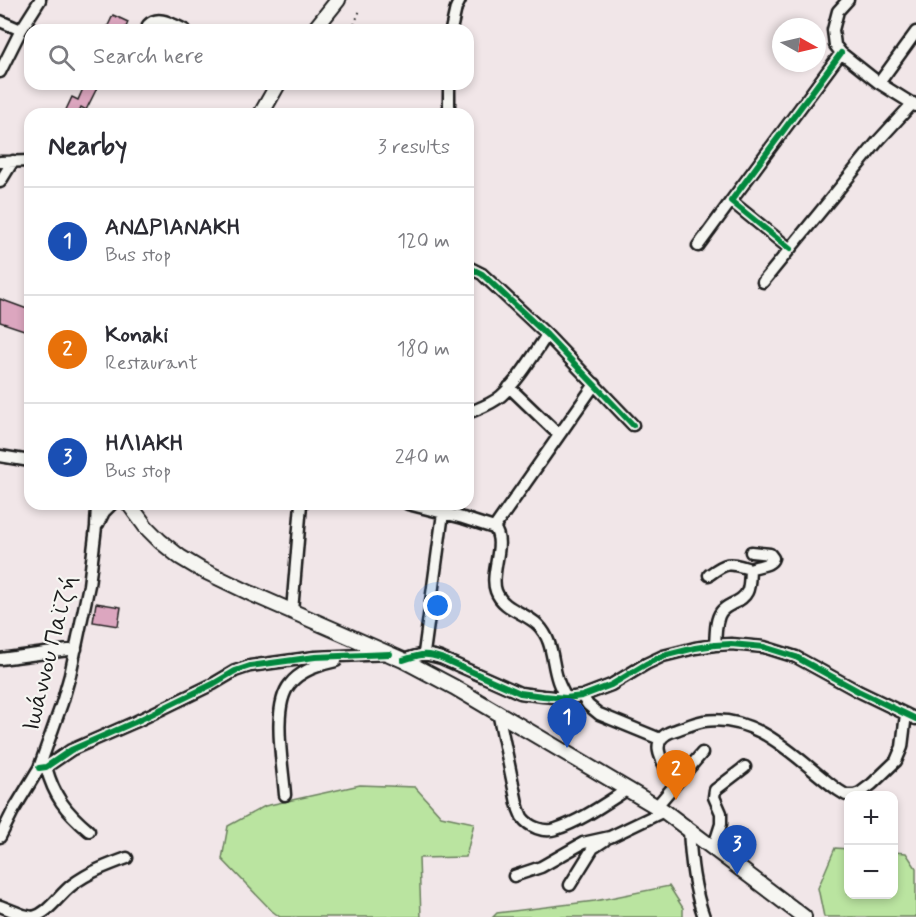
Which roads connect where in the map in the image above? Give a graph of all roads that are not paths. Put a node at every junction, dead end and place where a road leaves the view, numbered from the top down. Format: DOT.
graph roads {
  1 [pos="40,0"];
  2 [pos="338,0"];
  3 [pos="460,0"];
  4 [pos="848,0"];
  5 [pos="0,21"];
  6 [pos="25,24"];
  7 [pos="149,24"];
  8 [pos="168,24"];
  9 [pos="319,24"];
  10 [pos="452,24"];
  11 [pos="24,25"];
  12 [pos="21,30"];
  13 [pos="916,32"];
  14 [pos="841,53"];
  15 [pos="0,72"];
  16 [pos="879,83"];
  17 [pos="275,90"];
  18 [pos="449,90"];
  19 [pos="914,104"];
  20 [pos="264,108"];
  21 [pos="449,108"];
  22 [pos="14,161"];
  23 [pos="24,161"];
  24 [pos="0,162"];
  25 [pos="0,182"];
  26 [pos="730,201"];
  27 [pos="698,246"];
  28 [pos="790,249"];
  29 [pos="474,270"];
  30 [pos="763,282"];
  31 [pos="547,335"];
  32 [pos="595,384"];
  33 [pos="509,387"];
  34 [pos="474,411"];
  35 [pos="633,425"];
  36 [pos="559,435"];
  37 [pos="0,456"];
  38 [pos="24,459"];
  39 [pos="97,510"];
  40 [pos="105,510"];
  41 [pos="133,510"];
  42 [pos="300,510"];
  43 [pos="431,510"];
  44 [pos="443,513"];
  45 [pos="96,527"];
  46 [pos="494,528"];
  47 [pos="752,552"];
  48 [pos="750,569"];
  49 [pos="709,575"];
  50 [pos="292,611"];
  51 [pos="715,645"];
  52 [pos="76,649"];
  53 [pos="424,654"];
  54 [pos="354,657"];
  55 [pos="397,657"];
  56 [pos="0,659"];
  57 [pos="582,696"];
  58 [pos="566,698"];
  59 [pos="498,712"];
  60 [pos="911,716"];
  61 [pos="660,739"];
  62 [pos="702,753"];
  63 [pos="43,767"];
  64 [pos="745,767"];
  65 [pos="675,784"];
  66 [pos="628,789"];
  67 [pos="285,795"];
  68 [pos="660,809"];
  69 [pos="88,831"];
  70 [pos="689,831"];
  71 [pos="0,837"];
  72 [pos="610,837"];
  73 [pos="713,849"];
  74 [pos="127,858"];
  75 [pos="514,876"];
  76 [pos="570,885"];
  77 [pos="0,906"];
  78 [pos="32,917"];
  79 [pos="704,917"];
  80 [pos="804,917"];
  1 -- 6 [label="street"];
  2 -- 9 [label="main road"];
  3 -- 10 [label="street"];
  4 -- 14 [label="street"];
  5 -- 12 [label="street"];
  7 -- 8 [label="street"];
  11 -- 12 [label="street"];
  12 -- 15 [label="street"];
  13 -- 16 [label="street"];
  14 -- 16 [label="street"];
  14 -- 26 [label="street"];
  16 -- 19 [label="street"];
  17 -- 20 [label="main road"];
  18 -- 21 [label="street"];
  19 -- 28 [label="street"];
  22 -- 23 [label="street"];
  22 -- 24 [label="street"];
  22 -- 25 [label="street"];
  26 -- 27 [label="street"];
  26 -- 28 [label="street"];
  28 -- 30 [label="street"];
  29 -- 31 [label="street"];
  31 -- 32 [label="street"];
  31 -- 33 [label="street"];
  32 -- 35 [label="street"];
  32 -- 36 [label="street"];
  33 -- 34 [label="street"];
  33 -- 36 [label="street"];
  36 -- 46 [label="street"];
  37 -- 38 [label="street"];
  39 -- 45 [label="street, Ιωάννου Παϊζή"];
  40 -- 45 [label="street"];
  41 -- 50 [label="main road"];
  42 -- 50 [label="street"];
  43 -- 44 [label="street"];
  44 -- 46 [label="street"];
  44 -- 53 [label="street"];
  45 -- 52 [label="street, Ιωάννου Παϊζή"];
  46 -- 58 [label="street"];
  47 -- 48 [label="street"];
  48 -- 49 [label="street"];
  48 -- 51 [label="street"];
  50 -- 55 [label="main road"];
  51 -- 57 [label="street"];
  51 -- 60 [label="street"];
  52 -- 56 [label="street"];
  52 -- 63 [label="street, Ιωάννου Παϊζή"];
  53 -- 55 [label="street"];
  53 -- 58 [label="street"];
  54 -- 55 [label="street"];
  54 -- 63 [label="street"];
  54 -- 67 [label="street"];
  55 -- 59 [label="main road"];
  57 -- 58 [label="street"];
  57 -- 61 [label="street"];
  59 -- 66 [label="main road"];
  59 -- 66 [label="street"];
  60 -- 61 [label="street"];
  61 -- 65 [label="street"];
  62 -- 65 [label="street"];
  63 -- 69 [label="street"];
  63 -- 71 [label="street, Ιωάννου Παϊζή"];
  64 -- 73 [label="street"];
  65 -- 68 [label="street"];
  66 -- 68 [label="main road"];
  68 -- 70 [label="main road"];
  68 -- 72 [label="street"];
  70 -- 73 [label="main road"];
  70 -- 79 [label="street"];
  72 -- 75 [label="street"];
  72 -- 76 [label="street"];
  73 -- 80 [label="main road"];
  74 -- 78 [label="street"];
  77 -- 78 [label="street"];
}
